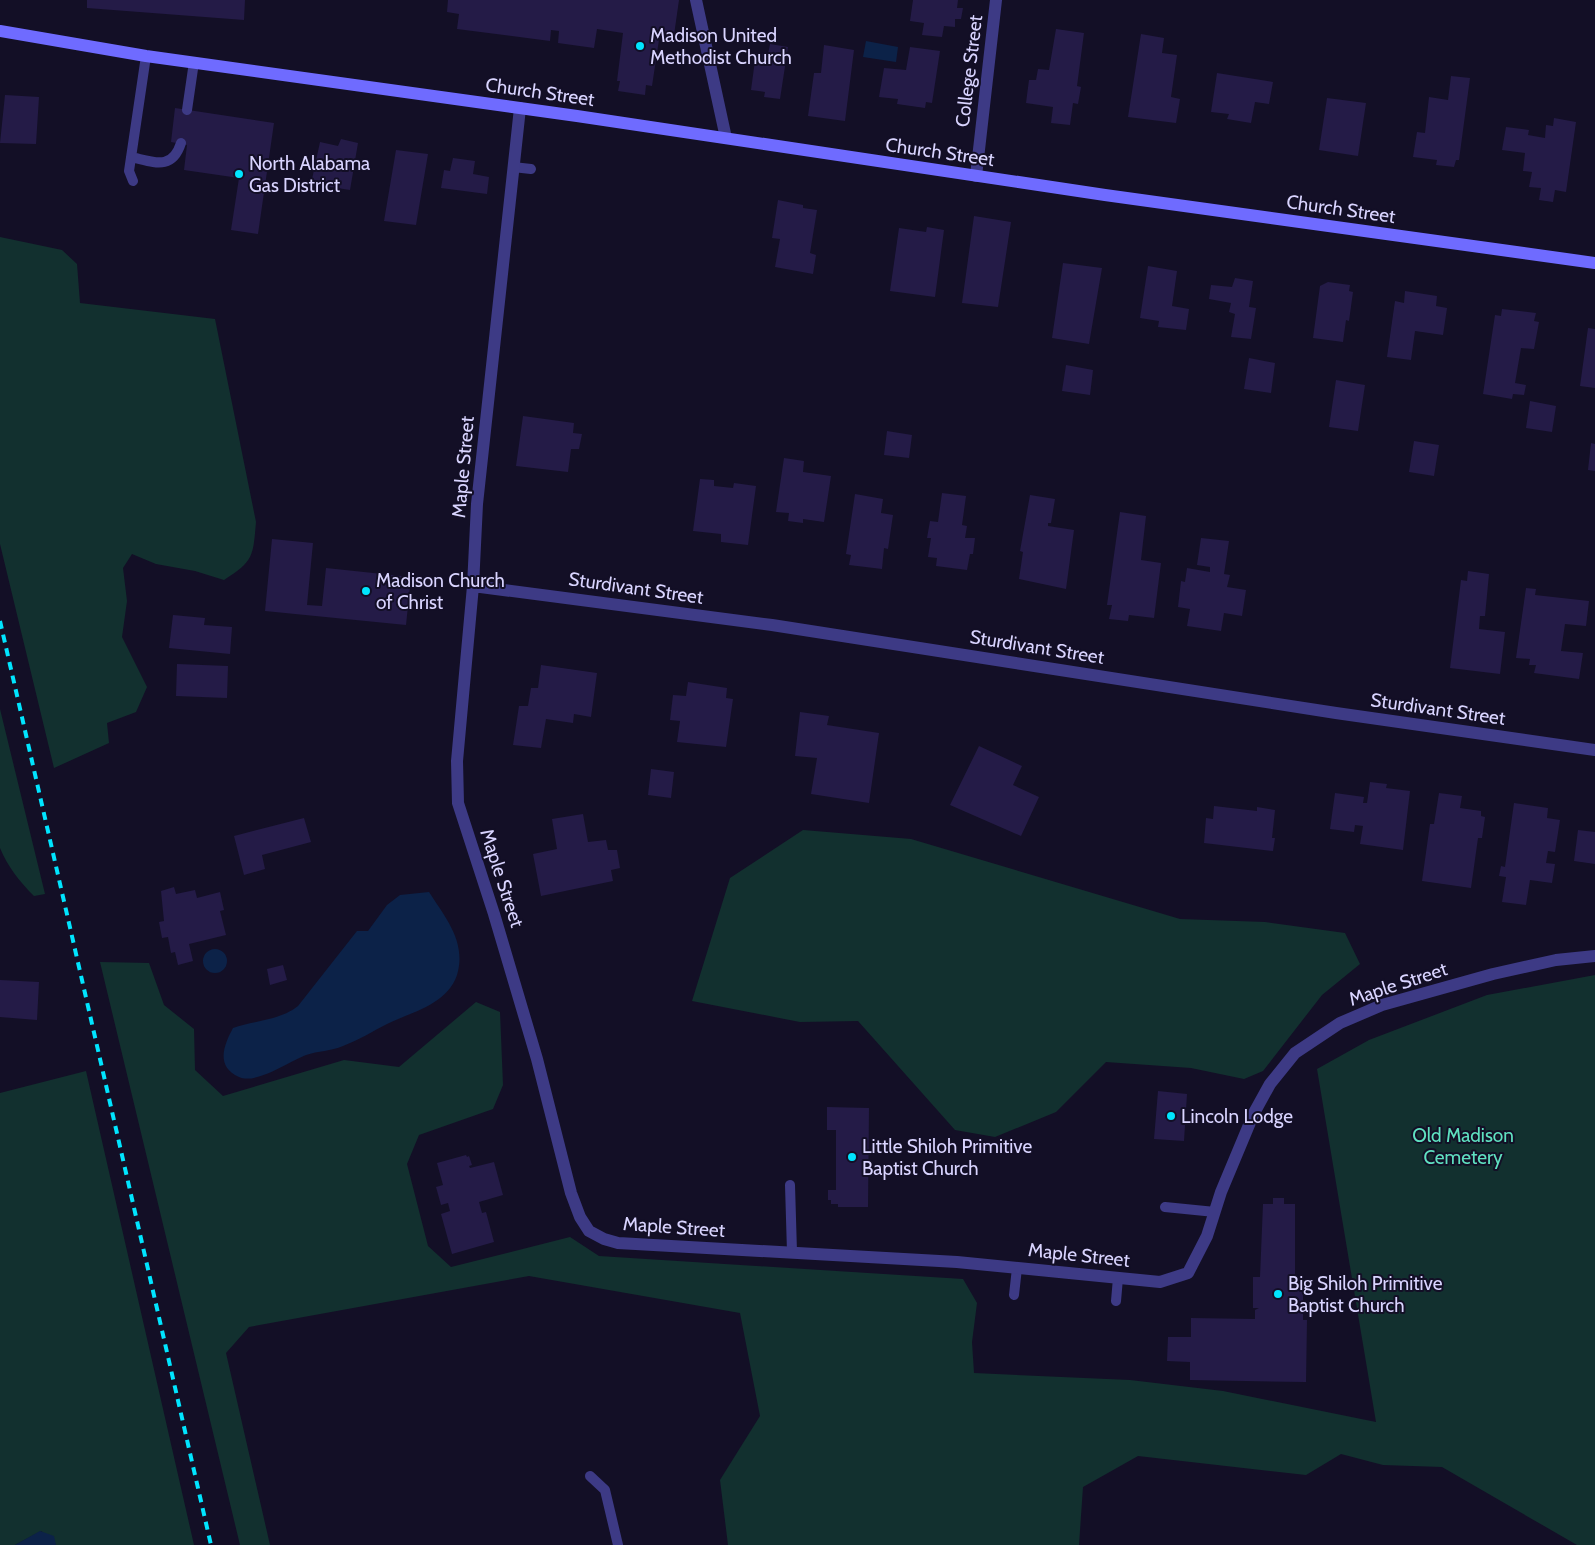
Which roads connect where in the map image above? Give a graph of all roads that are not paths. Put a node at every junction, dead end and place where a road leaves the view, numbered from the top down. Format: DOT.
graph roads {
  1 [pos="696,0"];
  2 [pos="996,0"];
  3 [pos="0,31"];
  4 [pos="146,56"];
  5 [pos="194,62"];
  6 [pos="520,108"];
  7 [pos="187,110"];
  8 [pos="726,138"];
  9 [pos="181,144"];
  10 [pos="131,157"];
  11 [pos="513,167"];
  12 [pos="531,169"];
  13 [pos="976,176"];
  14 [pos="133,180"];
  15 [pos="1595,263"];
  16 [pos="473,586"];
  17 [pos="1595,750"];
  18 [pos="1595,956"];
  19 [pos="790,1185"];
  20 [pos="1164,1207"];
  21 [pos="1215,1212"];
  22 [pos="792,1252"];
  23 [pos="1017,1268"];
  24 [pos="1118,1278"];
  25 [pos="1014,1294"];
  26 [pos="1116,1301"];
  27 [pos="590,1476"];
  28 [pos="618,1545"];
  1 -- 8 [label="street"];
  2 -- 13 [label="street, College Street"];
  3 -- 4 [label="street, Church Street"];
  4 -- 5 [label="street, Church Street"];
  4 -- 10 [label="lane"];
  5 -- 6 [label="street, Church Street"];
  5 -- 7 [label="lane"];
  6 -- 8 [label="street, Church Street"];
  6 -- 11 [label="street, Maple Street"];
  8 -- 13 [label="street, Church Street"];
  9 -- 10 [label="lane"];
  10 -- 14 [label="lane"];
  11 -- 12 [label="lane"];
  11 -- 16 [label="street, Maple Street"];
  13 -- 15 [label="street, Church Street"];
  16 -- 17 [label="street, Sturdivant Street"];
  16 -- 22 [label="street, Maple Street"];
  18 -- 21 [label="street, Maple Street"];
  19 -- 22 [label="lane"];
  20 -- 21 [label="lane"];
  21 -- 24 [label="street, Maple Street"];
  22 -- 23 [label="street, Maple Street"];
  23 -- 24 [label="street, Maple Street"];
  23 -- 25 [label="lane"];
  24 -- 26 [label="lane"];
  27 -- 28 [label="lane"];
}
